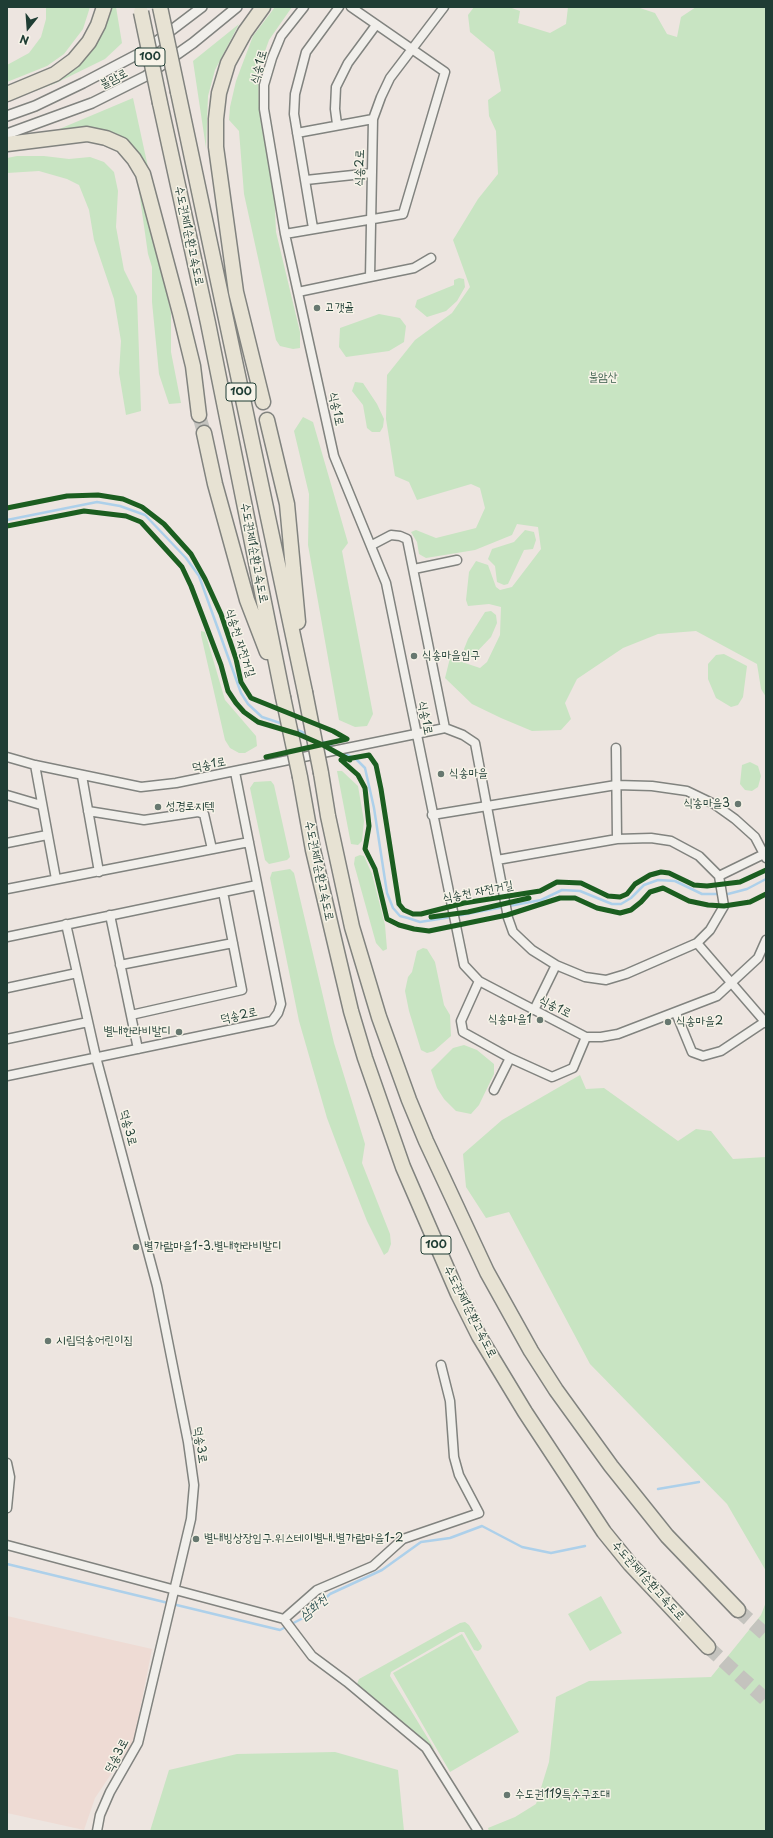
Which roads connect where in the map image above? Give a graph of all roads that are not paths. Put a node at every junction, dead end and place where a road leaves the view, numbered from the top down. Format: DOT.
graph roads {
  1 [pos="104,7"];
  2 [pos="160,7"];
  3 [pos="202,7"];
  4 [pos="237,7"];
  5 [pos="263,7"];
  6 [pos="304,7"];
  7 [pos="339,7"];
  8 [pos="351,7"];
  9 [pos="444,7"];
  10 [pos="141,9"];
  11 [pos="376,25"];
  12 [pos="412,48"];
  13 [pos="7,94"];
  14 [pos="7,116"];
  15 [pos="373,119"];
  16 [pos="337,124"];
  17 [pos="297,133"];
  18 [pos="7,134"];
  19 [pos="7,144"];
  20 [pos="372,173"];
  21 [pos="306,180"];
  22 [pos="372,219"];
  23 [pos="313,228"];
  24 [pos="285,234"];
  25 [pos="431,258"];
  26 [pos="370,277"];
  27 [pos="298,292"];
  28 [pos="263,402"];
  29 [pos="199,415"];
  30 [pos="267,420"];
  31 [pos="204,434"];
  32 [pos="372,545"];
  33 [pos="457,560"];
  34 [pos="414,569"];
  35 [pos="305,688"];
  36 [pos="282,692"];
  37 [pos="445,728"];
  38 [pos="416,734"];
  39 [pos="616,748"];
  40 [pos="7,757"];
  41 [pos="35,765"];
  42 [pos="235,772"];
  43 [pos="82,776"];
  44 [pos="616,785"];
  45 [pos="7,795"];
  46 [pos="42,805"];
  47 [pos="487,806"];
  48 [pos="88,810"];
  49 [pos="432,816"];
  50 [pos="47,835"];
  51 [pos="617,839"];
  52 [pos="249,842"];
  53 [pos="7,843"];
  54 [pos="212,850"];
  55 [pos="765,856"];
  56 [pos="497,860"];
  57 [pos="99,872"];
  58 [pos="719,876"];
  59 [pos="56,879"];
  60 [pos="258,885"];
  61 [pos="7,889"];
  62 [pos="223,892"];
  63 [pos="110,915"];
  64 [pos="66,924"];
  65 [pos="7,936"];
  66 [pos="766,940"];
  67 [pos="233,943"];
  68 [pos="697,943"];
  69 [pos="120,965"];
  70 [pos="556,965"];
  71 [pos="77,973"];
  72 [pos="479,981"];
  73 [pos="732,983"];
  74 [pos="7,988"];
  75 [pos="534,1010"];
  76 [pos="676,1013"];
  77 [pos="131,1015"];
  78 [pos="88,1022"];
  79 [pos="765,1022"];
  80 [pos="586,1037"];
  81 [pos="7,1039"];
  82 [pos="138,1049"];
  83 [pos="96,1057"];
  84 [pos="510,1058"];
  85 [pos="7,1076"];
  86 [pos="494,1090"];
  87 [pos="441,1365"];
  88 [pos="7,1463"];
  89 [pos="7,1508"];
  90 [pos="7,1545"];
  91 [pos="173,1595"];
  92 [pos="738,1610"];
  93 [pos="286,1621"];
  94 [pos="708,1648"];
  95 [pos="97,1831"];
  96 [pos="478,1831"];
  1 -- 13 [label="highway"];
  2 -- 35 [label="highway, 수도권제1순환고속도로 / 100, bridge"];
  3 -- 14 [label="street, 불암로"];
  4 -- 18 [label="street, 불암로"];
  5 -- 28 [label="highway"];
  6 -- 24 [label="street, 식송1로"];
  7 -- 17 [label="street"];
  8 -- 11 [label="street"];
  9 -- 12 [label="street, 식송2로"];
  10 -- 36 [label="highway, 수도권제1순환고속도로 / 100, bridge"];
  11 -- 12 [label="street"];
  11 -- 16 [label="street"];
  12 -- 15 [label="street, 식송2로"];
  12 -- 22 [label="street"];
  15 -- 16 [label="street"];
  15 -- 20 [label="street, 식송2로"];
  16 -- 17 [label="street"];
  17 -- 21 [label="street"];
  19 -- 29 [label="highway"];
  20 -- 21 [label="street"];
  20 -- 22 [label="street, 식송2로"];
  21 -- 23 [label="street"];
  22 -- 23 [label="street"];
  22 -- 26 [label="street, 식송2로"];
  23 -- 24 [label="street"];
  24 -- 27 [label="street, 식송1로"];
  25 -- 26 [label="street"];
  26 -- 27 [label="street"];
  27 -- 32 [label="street, 식송1로"];
  30 -- 35 [label="highway"];
  31 -- 36 [label="highway"];
  32 -- 34 [label="street"];
  32 -- 38 [label="street, 식송1로"];
  33 -- 34 [label="street"];
  34 -- 37 [label="street"];
  35 -- 92 [label="highway, 수도권제1순환고속도로 / 100, bridge"];
  36 -- 94 [label="highway, 수도권제1순환고속도로 / 100, bridge"];
  37 -- 38 [label="street, 덕송1로"];
  37 -- 47 [label="street"];
  38 -- 42 [label="street, 덕송1로"];
  38 -- 49 [label="street, 식송1로"];
  39 -- 44 [label="street"];
  40 -- 41 [label="street, 덕송1로"];
  41 -- 43 [label="street, 덕송1로"];
  41 -- 46 [label="street"];
  42 -- 43 [label="street, 덕송1로"];
  42 -- 52 [label="street, 덕송2로"];
  43 -- 48 [label="street"];
  44 -- 47 [label="street"];
  44 -- 51 [label="street"];
  44 -- 55 [label="street"];
  45 -- 46 [label="street"];
  46 -- 50 [label="street"];
  47 -- 49 [label="street"];
  47 -- 56 [label="street"];
  48 -- 54 [label="street"];
  48 -- 57 [label="street"];
  49 -- 72 [label="street, 식송1로"];
  50 -- 53 [label="street"];
  50 -- 59 [label="street"];
  51 -- 56 [label="street"];
  51 -- 58 [label="street"];
  52 -- 54 [label="street"];
  52 -- 60 [label="street, 덕송2로"];
  54 -- 57 [label="street"];
  55 -- 58 [label="street"];
  56 -- 70 [label="street"];
  57 -- 59 [label="street"];
  58 -- 68 [label="street"];
  59 -- 61 [label="street"];
  60 -- 62 [label="street"];
  60 -- 82 [label="street, 덕송2로"];
  62 -- 63 [label="street"];
  62 -- 67 [label="street"];
  63 -- 64 [label="street"];
  63 -- 69 [label="street"];
  64 -- 65 [label="street"];
  64 -- 71 [label="street, 덕송3로"];
  66 -- 73 [label="street, 식송1로"];
  67 -- 69 [label="street"];
  67 -- 77 [label="street"];
  68 -- 70 [label="street"];
  68 -- 73 [label="street"];
  69 -- 77 [label="street"];
  70 -- 75 [label="street"];
  71 -- 74 [label="street"];
  71 -- 78 [label="street, 덕송3로"];
  72 -- 75 [label="street, 식송1로"];
  72 -- 84 [label="street"];
  73 -- 76 [label="street, 식송1로"];
  73 -- 79 [label="street"];
  75 -- 80 [label="street, 식송1로"];
  76 -- 79 [label="street"];
  76 -- 80 [label="street, 식송1로"];
  77 -- 82 [label="street"];
  78 -- 81 [label="street"];
  78 -- 83 [label="street, 덕송3로"];
  80 -- 84 [label="street"];
  82 -- 83 [label="street, 덕송2로"];
  83 -- 85 [label="street, 덕송2로"];
  83 -- 91 [label="street, 덕송3로"];
  84 -- 86 [label="street"];
  87 -- 93 [label="street"];
  88 -- 89 [label="street"];
  90 -- 91 [label="street"];
  91 -- 93 [label="street"];
  91 -- 95 [label="street, 덕송3로"];
  93 -- 96 [label="street"];
}
